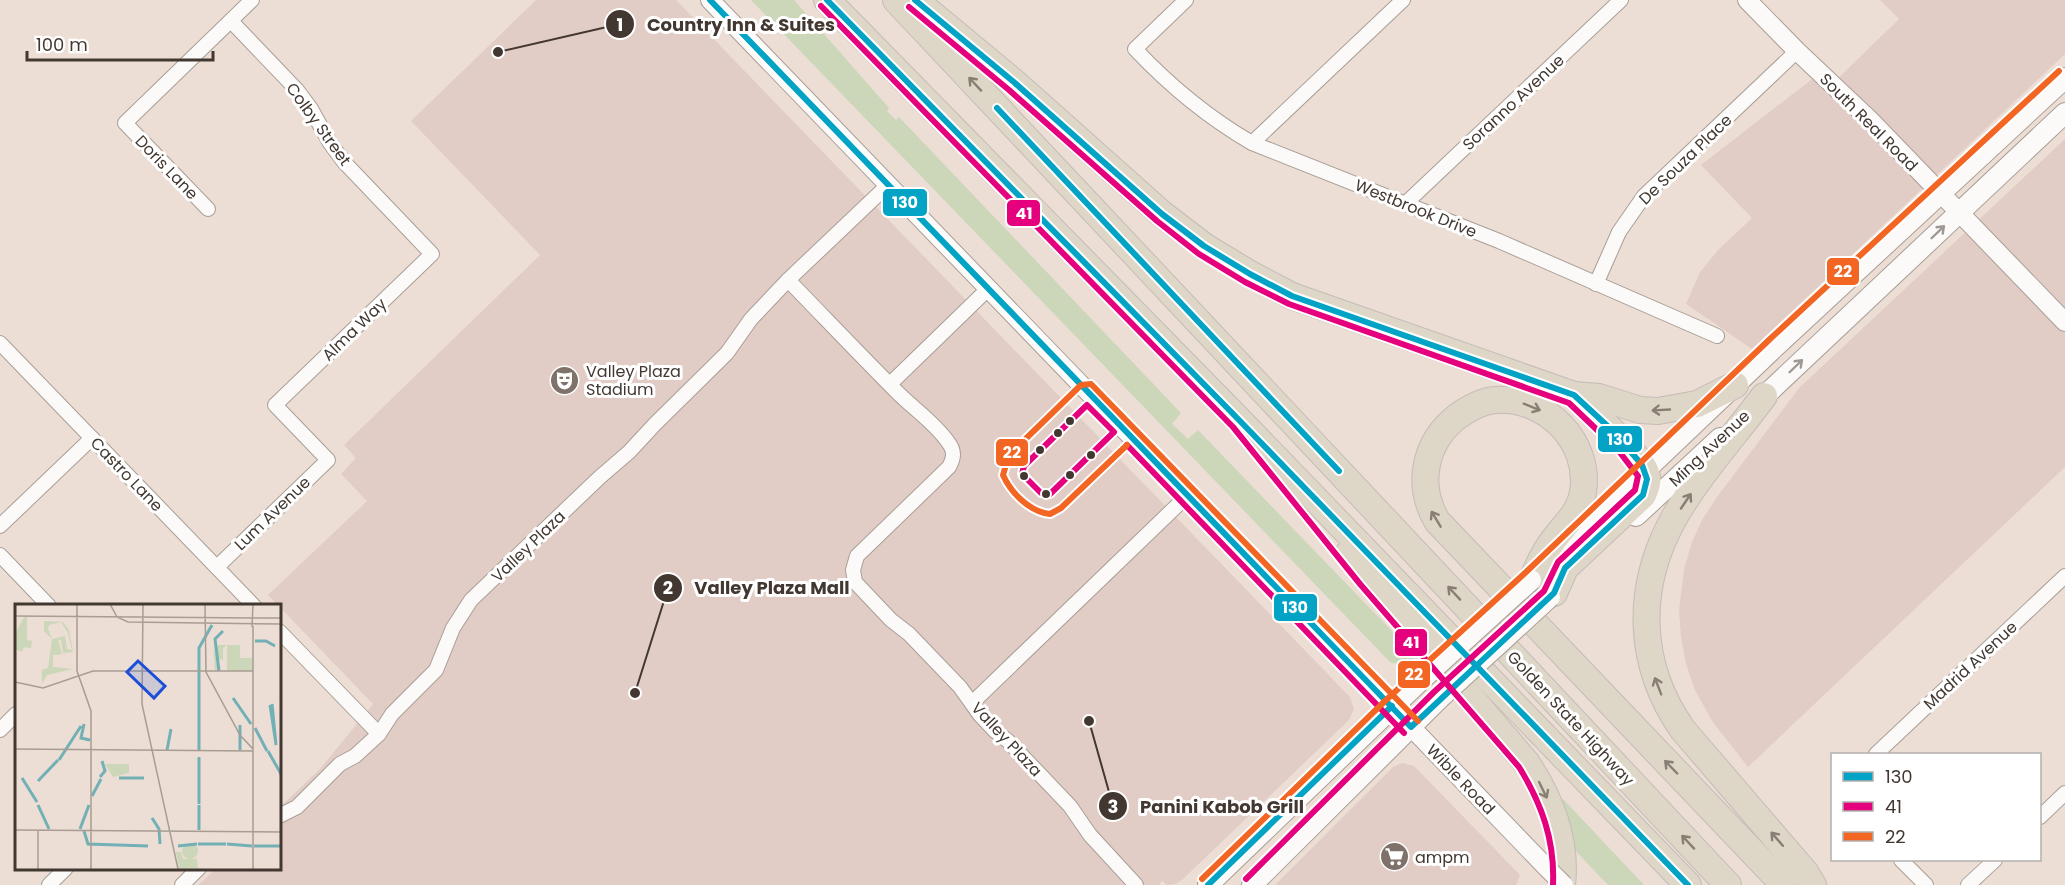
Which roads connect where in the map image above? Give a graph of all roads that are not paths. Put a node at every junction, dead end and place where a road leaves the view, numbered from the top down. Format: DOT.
graph roads {
  1 [pos="252,0"];
  2 [pos="710,0"];
  3 [pos="827,0"];
  4 [pos="896,0"];
  5 [pos="915,0"];
  6 [pos="1186,0"];
  7 [pos="1403,0"];
  8 [pos="1621,0"];
  9 [pos="1747,0"];
  10 [pos="231,21"];
  11 [pos="1797,51"];
  12 [pos="2065,78"];
  13 [pos="2065,113"];
  14 [pos="1252,143"];
  15 [pos="888,185"];
  16 [pos="1941,194"];
  17 [pos="1405,204"];
  18 [pos="208,209"];
  19 [pos="1959,212"];
  20 [pos="432,254"];
  21 [pos="788,280"];
  22 [pos="1596,284"];
  23 [pos="988,289"];
  24 [pos="2065,322"];
  25 [pos="1717,336"];
  26 [pos="0,343"];
  27 [pos="890,384"];
  28 [pos="1735,385"];
  29 [pos="1574,395"];
  30 [pos="1764,396"];
  31 [pos="1240,421"];
  32 [pos="92,438"];
  33 [pos="328,460"];
  34 [pos="1646,470"];
  35 [pos="1188,495"];
  36 [pos="0,526"];
  37 [pos="0,555"];
  38 [pos="216,567"];
  39 [pos="2065,576"];
  40 [pos="1532,579"];
  41 [pos="1552,595"];
  42 [pos="47,604"];
  43 [pos="252,604"];
  44 [pos="280,633"];
  45 [pos="972,703"];
  46 [pos="1392,706"];
  47 [pos="15,715"];
  48 [pos="1411,727"];
  49 [pos="0,730"];
  50 [pos="379,734"];
  51 [pos="1877,753"];
  52 [pos="2065,793"];
  53 [pos="280,816"];
  54 [pos="2041,816"];
  55 [pos="1657,852"];
  56 [pos="1902,861"];
  57 [pos="1994,861"];
  58 [pos="64,870"];
  59 [pos="197,870"];
  60 [pos="1558,880"];
  61 [pos="49,885"];
  62 [pos="182,885"];
  63 [pos="1136,885"];
  64 [pos="1208,885"];
  65 [pos="1252,885"];
  66 [pos="1683,885"];
  67 [pos="1688,885"];
  68 [pos="1728,885"];
  69 [pos="1784,885"];
  70 [pos="1813,885"];
  71 [pos="1926,885"];
  72 [pos="1968,885"];
  1 -- 10 [label="street, Doris Lane"];
  2 -- 15 [label="street, Wible Road"];
  3 -- 31 [label="highway, Golden State Highway"];
  68 -- 4 [label="highway, Golden State Highway, one-way"];
  5 -- 29 [label="highway"];
  6 -- 14 [label="street, Westbrook Drive"];
  7 -- 14 [label="street"];
  8 -- 17 [label="street, Soranno Avenue"];
  9 -- 11 [label="street, South Real Road"];
  10 -- 18 [label="street, Doris Lane"];
  10 -- 20 [label="street, Colby Street"];
  11 -- 16 [label="street, South Real Road"];
  11 -- 22 [label="street, De Souza Place"];
  12 -- 16 [label="main road, Ming Avenue"];
  13 -- 19 [label="main road, Ming Avenue"];
  14 -- 17 [label="street, Westbrook Drive"];
  15 -- 21 [label="street, Valley Plaza"];
  15 -- 23 [label="street, Wible Road"];
  16 -- 19 [label="street, South Real Road"];
  16 -- 28 [label="main road, Ming Avenue"];
  17 -- 22 [label="street, Westbrook Drive"];
  19 -- 24 [label="street, South Real Road"];
  30 -- 19 [label="main road, Ming Avenue, one-way"];
  20 -- 33 [label="street, Alma Way"];
  21 -- 27 [label="street, Valley Plaza"];
  21 -- 50 [label="street, Valley Plaza"];
  22 -- 25 [label="street, Westbrook Drive"];
  23 -- 27 [label="street"];
  23 -- 35 [label="street, Wible Road"];
  26 -- 32 [label="street, Castro Lane"];
  27 -- 45 [label="street, Valley Plaza"];
  28 -- 29 [label="highway, one-way"];
  28 -- 34 [label="main road, Ming Avenue"];
  29 -- 34 [label="highway"];
  30 -- 41 [label="main road, Ming Avenue"];
  70 -- 30 [label="highway, one-way"];
  31 -- 55 [label="highway, Golden State Highway"];
  31 -- 60 [label="highway, one-way"];
  32 -- 36 [label="street"];
  32 -- 38 [label="street, Castro Lane"];
  33 -- 38 [label="street, Lum Avenue"];
  34 -- 40 [label="main road, Ming Avenue"];
  34 -- 41 [label="highway"];
  35 -- 45 [label="street"];
  35 -- 46 [label="street, Wible Road"];
  37 -- 42 [label="street"];
  38 -- 43 [label="street, Castro Lane"];
  39 -- 51 [label="street, Madrid Avenue"];
  40 -- 46 [label="main road, Ming Avenue, bridge"];
  69 -- 40 [label="highway, one-way"];
  41 -- 48 [label="main road, Ming Avenue, bridge"];
  44 -- 50 [label="street"];
  45 -- 63 [label="street, Valley Plaza"];
  46 -- 48 [label="street, Wible Road"];
  46 -- 64 [label="main road, Ming Avenue"];
  47 -- 49 [label="street"];
  48 -- 60 [label="street, Wible Road"];
  48 -- 65 [label="main road, Ming Avenue"];
  50 -- 53 [label="street, Valley Plaza"];
  52 -- 54 [label="street"];
  55 -- 66 [label="highway"];
  55 -- 67 [label="highway, Golden State Highway"];
  56 -- 71 [label="street"];
  57 -- 72 [label="street"];
  58 -- 61 [label="street"];
  59 -- 62 [label="street"];
}
